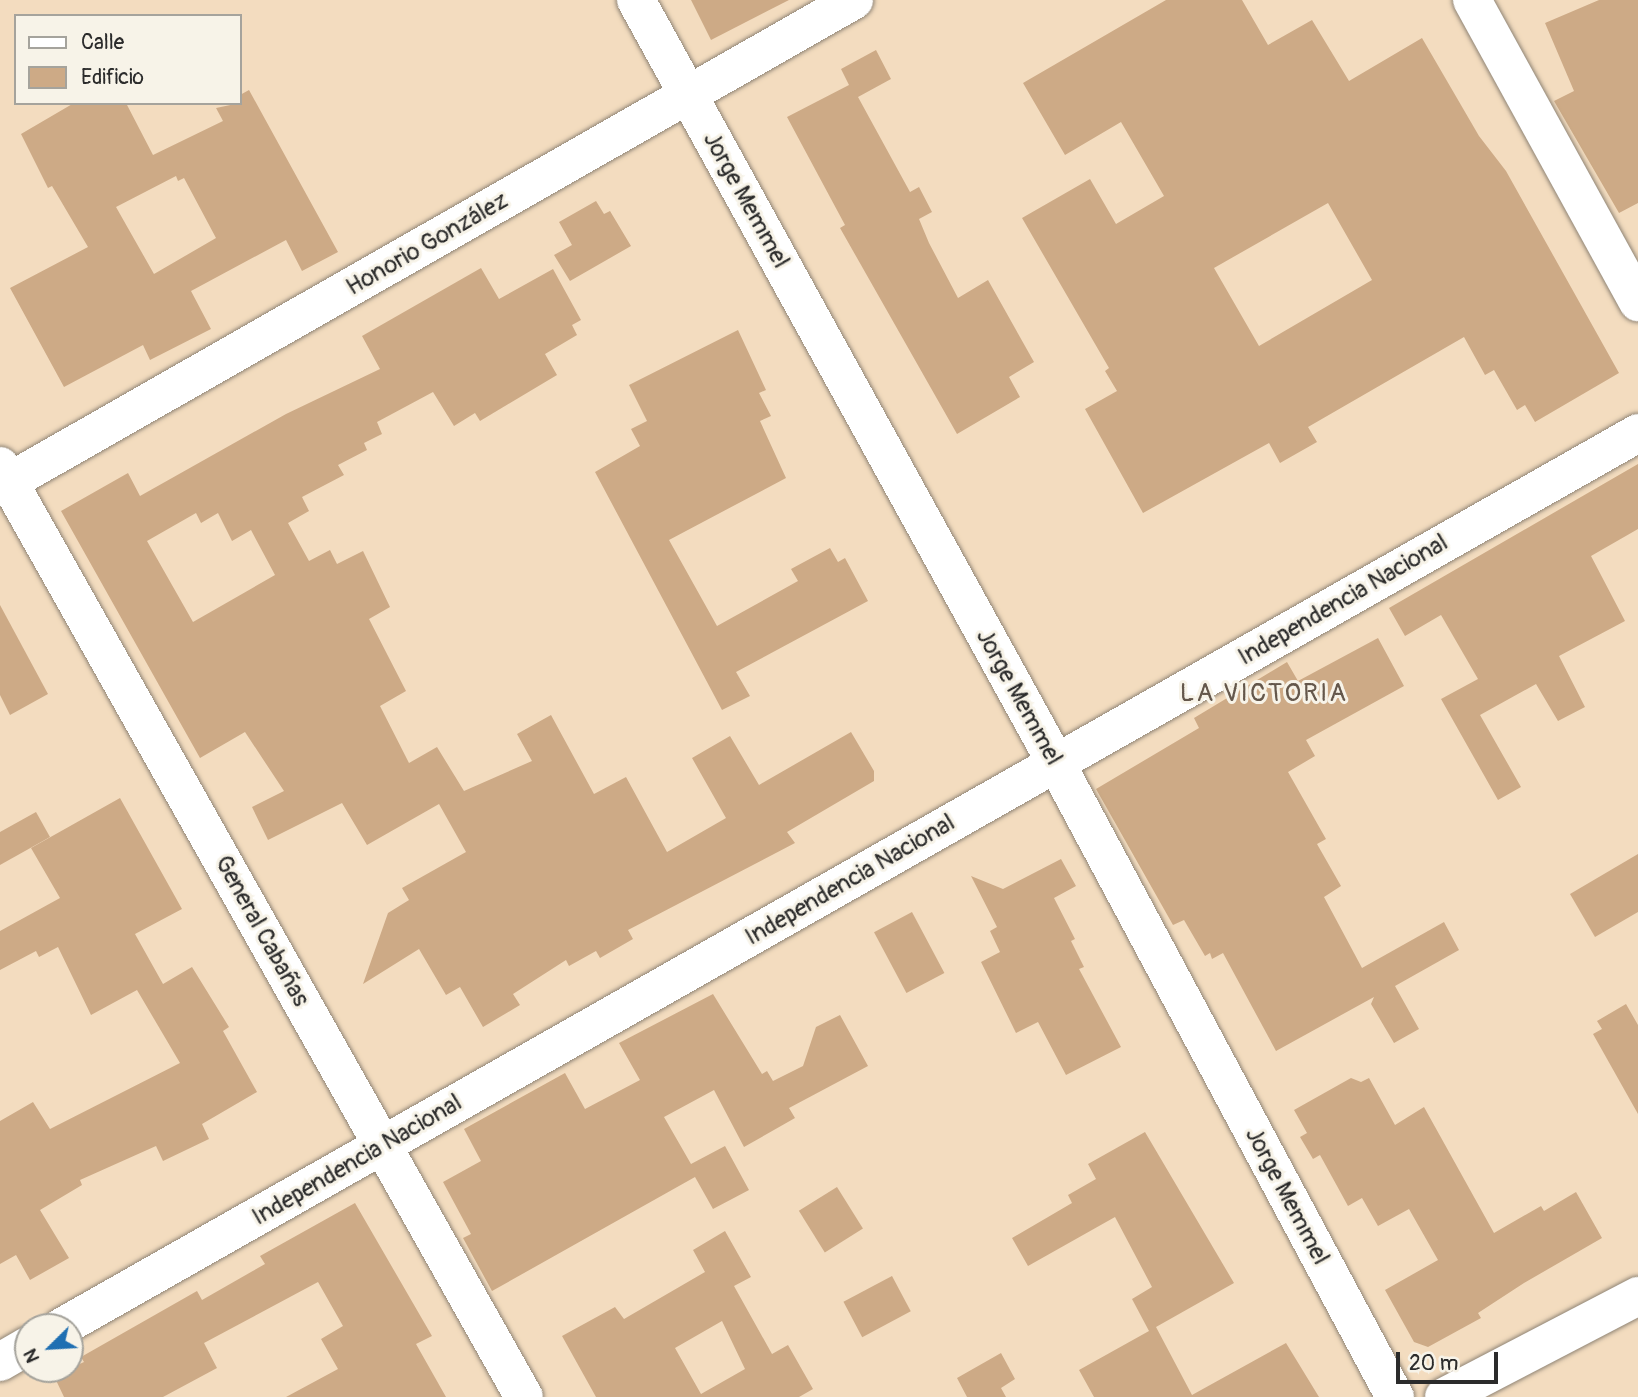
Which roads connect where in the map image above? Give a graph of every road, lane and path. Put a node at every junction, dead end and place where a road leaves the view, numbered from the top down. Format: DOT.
graph roads {
  1 [pos="636,0"];
  2 [pos="854,0"];
  3 [pos="1472,0"];
  4 [pos="688,94"];
  5 [pos="1638,302"];
  6 [pos="1638,433"];
  7 [pos="3,478"];
  8 [pos="1056,763"];
  9 [pos="382,1145"];
  10 [pos="1638,1296"];
  11 [pos="84,1314"];
  12 [pos="524,1397"];
  13 [pos="1395,1397"];
  14 [pos="1444,1397"];
  1 -- 4 [label="street, Jorge Memmel"];
  2 -- 4 [label="street, Honorio González"];
  3 -- 5 [label="street"];
  4 -- 7 [label="street, Honorio González"];
  4 -- 8 [label="street, Jorge Memmel"];
  6 -- 8 [label="street, Independencia Nacional"];
  7 -- 9 [label="street, General Cabañas"];
  8 -- 9 [label="street, Independencia Nacional"];
  8 -- 13 [label="street, Jorge Memmel"];
  9 -- 11 [label="street, Independencia Nacional"];
  9 -- 12 [label="street, General Cabañas"];
  10 -- 14 [label="street"];
}
